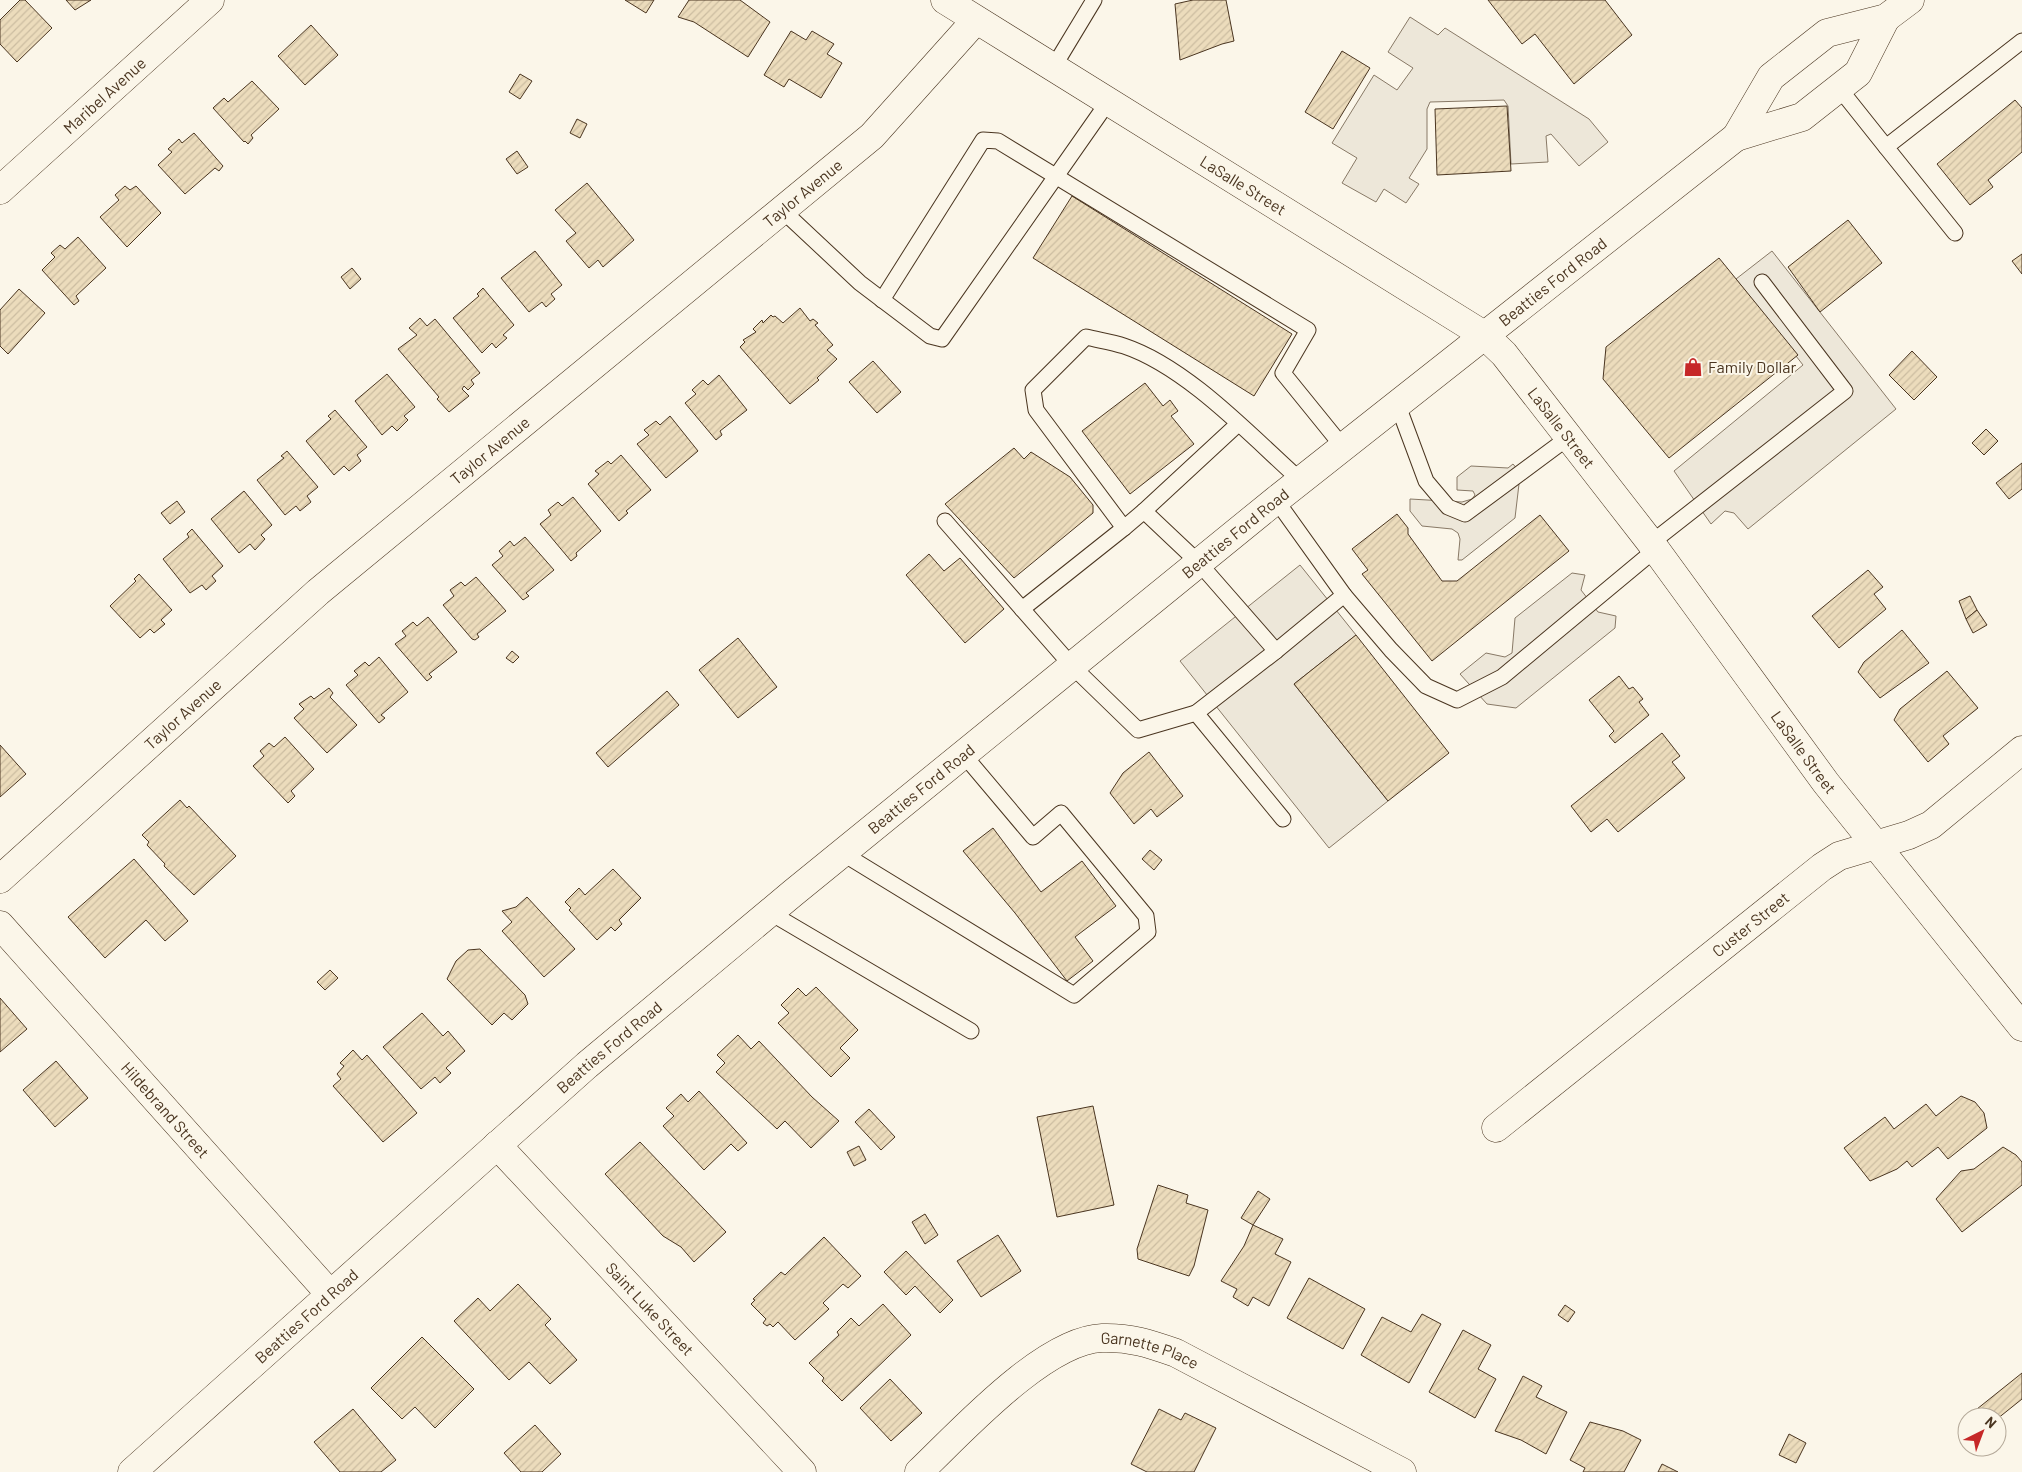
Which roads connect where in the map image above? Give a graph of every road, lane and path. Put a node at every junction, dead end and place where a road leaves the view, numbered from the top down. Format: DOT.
graph roads {
  1 [pos="210,0"];
  2 [pos="945,0"];
  3 [pos="1094,0"];
  4 [pos="1910,0"];
  5 [pos="1886,18"];
  6 [pos="976,20"];
  7 [pos="2022,41"];
  8 [pos="1053,68"];
  9 [pos="1839,88"];
  10 [pos="1108,102"];
  11 [pos="1736,137"];
  12 [pos="1886,147"];
  13 [pos="1056,176"];
  14 [pos="0,190"];
  15 [pos="782,210"];
  16 [pos="1954,233"];
  17 [pos="1762,282"];
  18 [pos="882,300"];
  19 [pos="1484,335"];
  20 [pos="1396,403"];
  21 [pos="1238,424"];
  22 [pos="1569,437"];
  23 [pos="1343,447"];
  24 [pos="1300,480"];
  25 [pos="1276,500"];
  26 [pos="1144,511"];
  27 [pos="945,521"];
  28 [pos="1124,528"];
  29 [pos="1653,546"];
  30 [pos="1199,563"];
  31 [pos="1344,595"];
  32 [pos="1022,610"];
  33 [pos="1276,651"];
  34 [pos="1072,666"];
  35 [pos="1196,712"];
  36 [pos="2022,750"];
  37 [pos="963,754"];
  38 [pos="1283,819"];
  39 [pos="1876,845"];
  40 [pos="842,853"];
  41 [pos="0,879"];
  42 [pos="769,912"];
  43 [pos="0,925"];
  44 [pos="2022,1027"];
  45 [pos="971,1031"];
  46 [pos="1496,1128"];
  47 [pos="497,1145"];
  48 [pos="330,1294"];
  49 [pos="145,1468"];
  50 [pos="802,1472"];
  51 [pos="919,1472"];
  52 [pos="1402,1472"];
  1 -- 14 [label="street, Maribel Avenue"];
  2 -- 6 [label="street, LaSalle Street"];
  3 -- 8 [label="lane"];
  4 -- 5 [label="street, Beatties Ford Road"];
  5 -- 9 [label="street, Beatties Ford Road"];
  5 -- 11 [label="street, Beatties Ford Road"];
  6 -- 8 [label="street, LaSalle Street"];
  6 -- 15 [label="street, Taylor Avenue"];
  7 -- 12 [label="lane"];
  8 -- 10 [label="street, LaSalle Street"];
  9 -- 11 [label="street, Beatties Ford Road"];
  9 -- 12 [label="lane"];
  10 -- 13 [label="lane"];
  10 -- 19 [label="street, LaSalle Street"];
  11 -- 19 [label="street, Beatties Ford Road"];
  12 -- 16 [label="lane"];
  13 -- 18 [label="lane"];
  13 -- 18 [label="lane"];
  13 -- 23 [label="lane"];
  15 -- 18 [label="lane"];
  15 -- 41 [label="street, Taylor Avenue"];
  17 -- 29 [label="lane"];
  19 -- 20 [label="street, Beatties Ford Road"];
  19 -- 22 [label="street, LaSalle Street"];
  20 -- 22 [label="lane"];
  20 -- 23 [label="street, Beatties Ford Road"];
  21 -- 24 [label="lane"];
  21 -- 26 [label="lane"];
  21 -- 28 [label="lane"];
  22 -- 29 [label="street, LaSalle Street"];
  23 -- 24 [label="street, Beatties Ford Road"];
  24 -- 25 [label="street, Beatties Ford Road"];
  25 -- 30 [label="street, Beatties Ford Road"];
  25 -- 31 [label="lane"];
  26 -- 28 [label="lane"];
  26 -- 30 [label="lane"];
  27 -- 32 [label="lane"];
  28 -- 32 [label="lane"];
  29 -- 31 [label="lane"];
  29 -- 39 [label="street, LaSalle Street"];
  30 -- 33 [label="lane"];
  30 -- 34 [label="street, Beatties Ford Road"];
  31 -- 33 [label="lane"];
  32 -- 34 [label="lane"];
  33 -- 35 [label="lane"];
  34 -- 35 [label="lane"];
  34 -- 37 [label="street, Beatties Ford Road"];
  35 -- 38 [label="lane"];
  36 -- 39 [label="street, Custer Street"];
  37 -- 40 [label="street, Beatties Ford Road"];
  37 -- 40 [label="lane"];
  39 -- 44 [label="street, LaSalle Street"];
  39 -- 46 [label="street, Custer Street"];
  40 -- 42 [label="street, Beatties Ford Road"];
  42 -- 45 [label="lane"];
  42 -- 47 [label="street, Beatties Ford Road"];
  43 -- 48 [label="street, Hildebrand Street"];
  47 -- 48 [label="street, Beatties Ford Road"];
  47 -- 50 [label="street, Saint Luke Street"];
  48 -- 49 [label="street, Beatties Ford Road"];
  51 -- 52 [label="street, Garnette Place"];
}
